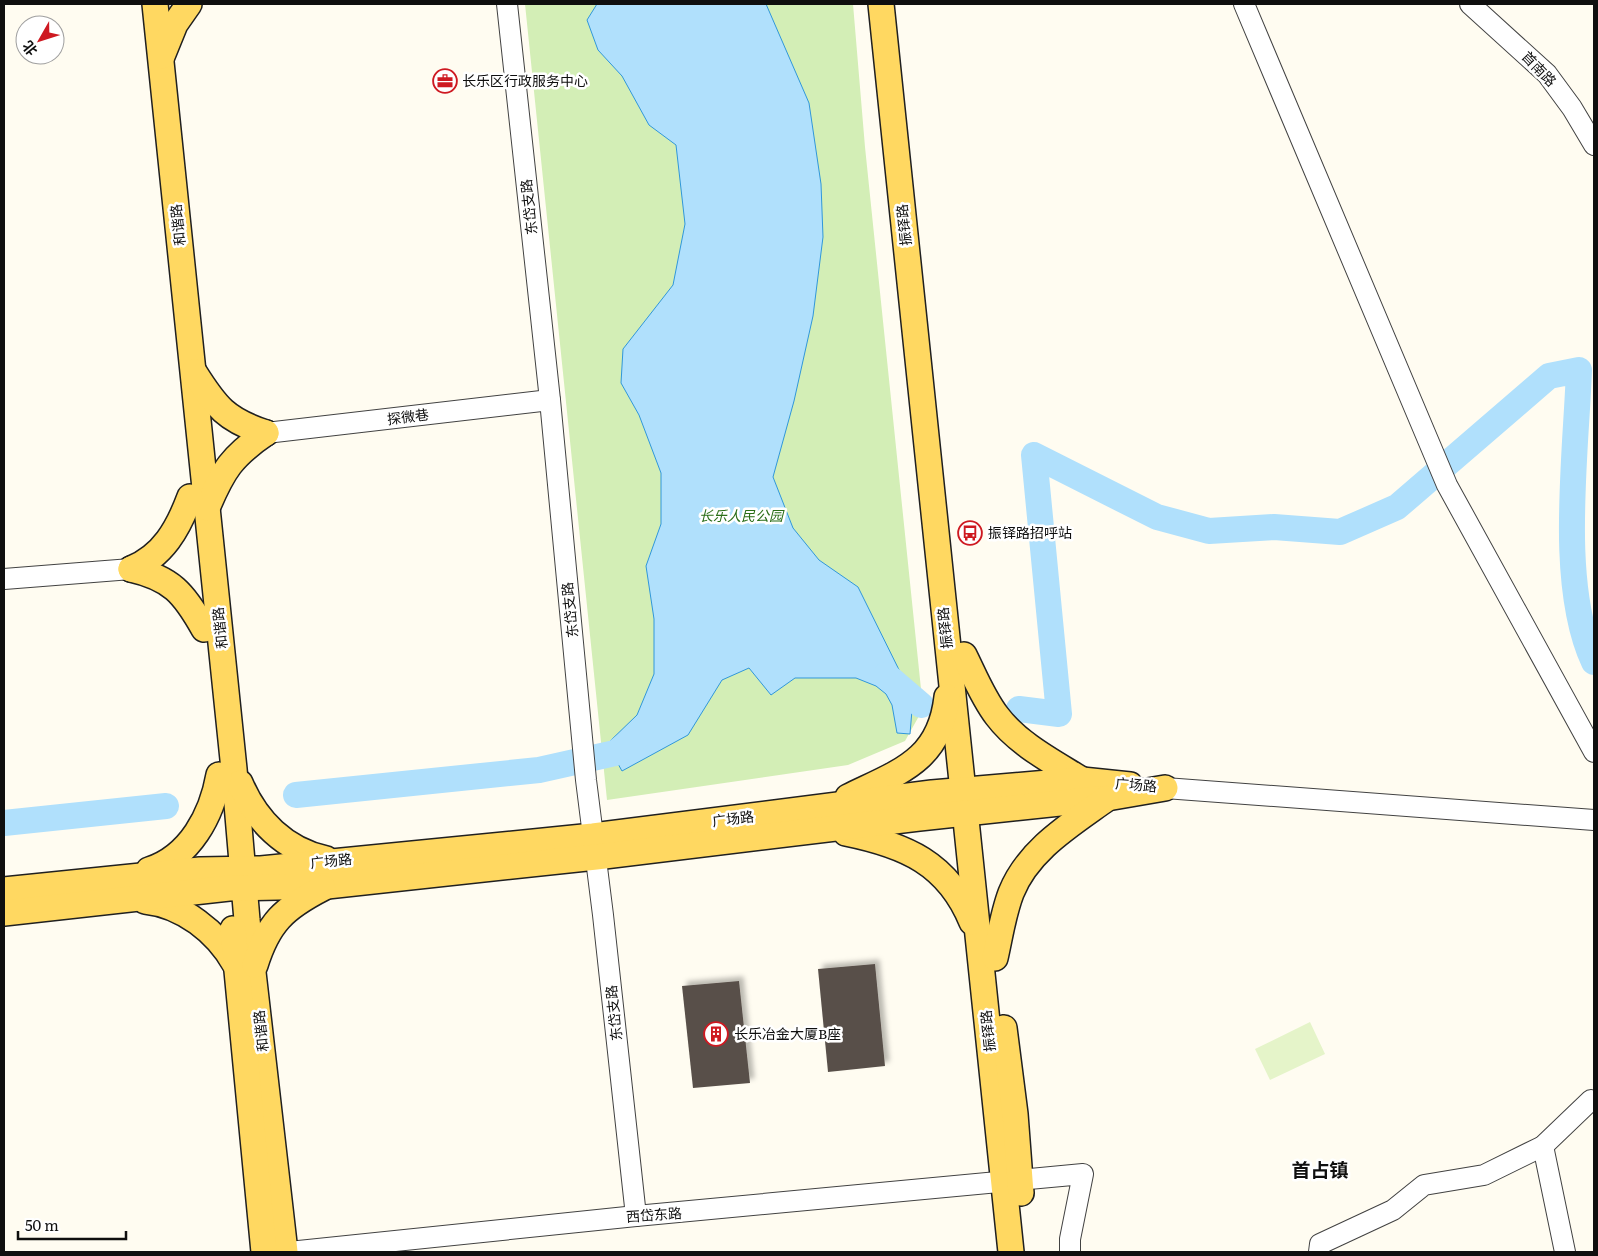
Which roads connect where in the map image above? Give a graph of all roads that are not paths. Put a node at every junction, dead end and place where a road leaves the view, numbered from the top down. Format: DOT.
graph roads {
  1 [pos="140,4"];
  2 [pos="155,4"];
  3 [pos="189,4"];
  4 [pos="507,4"];
  5 [pos="881,4"];
  6 [pos="898,4"];
  7 [pos="1244,4"];
  8 [pos="1470,4"];
  9 [pos="161,60"];
  10 [pos="1594,145"];
  11 [pos="193,370"];
  12 [pos="550,400"];
  13 [pos="266,433"];
  14 [pos="199,503"];
  15 [pos="131,569"];
  16 [pos="4,579"];
  17 [pos="204,629"];
  18 [pos="956,662"];
  19 [pos="1594,752"];
  20 [pos="227,772"];
  21 [pos="1082,780"];
  22 [pos="1165,788"];
  23 [pos="1107,798"];
  24 [pos="972,801"];
  25 [pos="830,818"];
  26 [pos="1594,820"];
  27 [pos="594,847"];
  28 [pos="333,861"];
  29 [pos="236,879"];
  30 [pos="328,886"];
  31 [pos="126,888"];
  32 [pos="4,890"];
  33 [pos="4,913"];
  34 [pos="979,938"];
  35 [pos="995,958"];
  36 [pos="245,966"];
  37 [pos="1593,1098"];
  38 [pos="1543,1146"];
  39 [pos="1012,1180"];
  40 [pos="636,1216"];
  41 [pos="264,1252"];
  42 [pos="285,1252"];
  43 [pos="289,1252"];
  44 [pos="1011,1252"];
  45 [pos="1027,1252"];
  46 [pos="1070,1252"];
  47 [pos="1319,1252"];
  48 [pos="1565,1252"];
  1 -- 14 [label="main road, 和谐路"];
  2 -- 9 [label="main road, 和谐路"];
  3 -- 9 [label="main road"];
  4 -- 12 [label="street, 东岱支路"];
  5 -- 18 [label="main road, 振铎路"];
  6 -- 18 [label="main road, 振铎路"];
  7 -- 19 [label="street"];
  8 -- 10 [label="street, 首南路"];
  9 -- 11 [label="main road, 和谐路"];
  11 -- 13 [label="main road"];
  11 -- 14 [label="main road, 和谐路"];
  12 -- 13 [label="street, 探微巷"];
  12 -- 27 [label="street, 东岱支路"];
  13 -- 14 [label="main road"];
  14 -- 15 [label="main road"];
  14 -- 17 [label="main road, 和谐路"];
  14 -- 20 [label="main road, 和谐路"];
  15 -- 16 [label="street"];
  15 -- 17 [label="main road"];
  17 -- 20 [label="main road, 和谐路"];
  18 -- 21 [label="main road"];
  18 -- 24 [label="main road, 振铎路"];
  18 -- 25 [label="main road"];
  20 -- 28 [label="main road"];
  20 -- 29 [label="main road, 和谐路"];
  20 -- 31 [label="main road"];
  21 -- 22 [label="main road, 广场路"];
  21 -- 24 [label="main road, 广场路"];
  22 -- 23 [label="main road, 广场路"];
  22 -- 26 [label="street"];
  23 -- 24 [label="main road, 广场路"];
  23 -- 35 [label="main road"];
  24 -- 25 [label="main road, 广场路"];
  24 -- 34 [label="main road, 振铎路"];
  24 -- 35 [label="main road, 振铎路"];
  25 -- 27 [label="main road, 广场路"];
  25 -- 34 [label="main road"];
  27 -- 28 [label="main road, 广场路"];
  27 -- 30 [label="main road, 广场路"];
  27 -- 40 [label="street, 东岱支路"];
  28 -- 29 [label="main road, 广场路"];
  29 -- 30 [label="main road, 广场路"];
  29 -- 31 [label="main road, 广场路"];
  29 -- 36 [label="main road, 和谐路"];
  30 -- 36 [label="main road"];
  31 -- 32 [label="main road, 广场路"];
  31 -- 33 [label="main road, 广场路"];
  31 -- 36 [label="main road"];
  34 -- 39 [label="main road, 振铎路"];
  35 -- 39 [label="main road, 振铎路"];
  36 -- 41 [label="main road, 和谐路"];
  36 -- 42 [label="main road, 和谐路"];
  37 -- 38 [label="street"];
  38 -- 47 [label="street"];
  38 -- 48 [label="street"];
  39 -- 40 [label="street, 西岱东路"];
  39 -- 44 [label="main road, 振铎路"];
  39 -- 45 [label="main road, 振铎路"];
  39 -- 46 [label="street, 西岱东路"];
  40 -- 43 [label="street, 西岱东路"];
}
